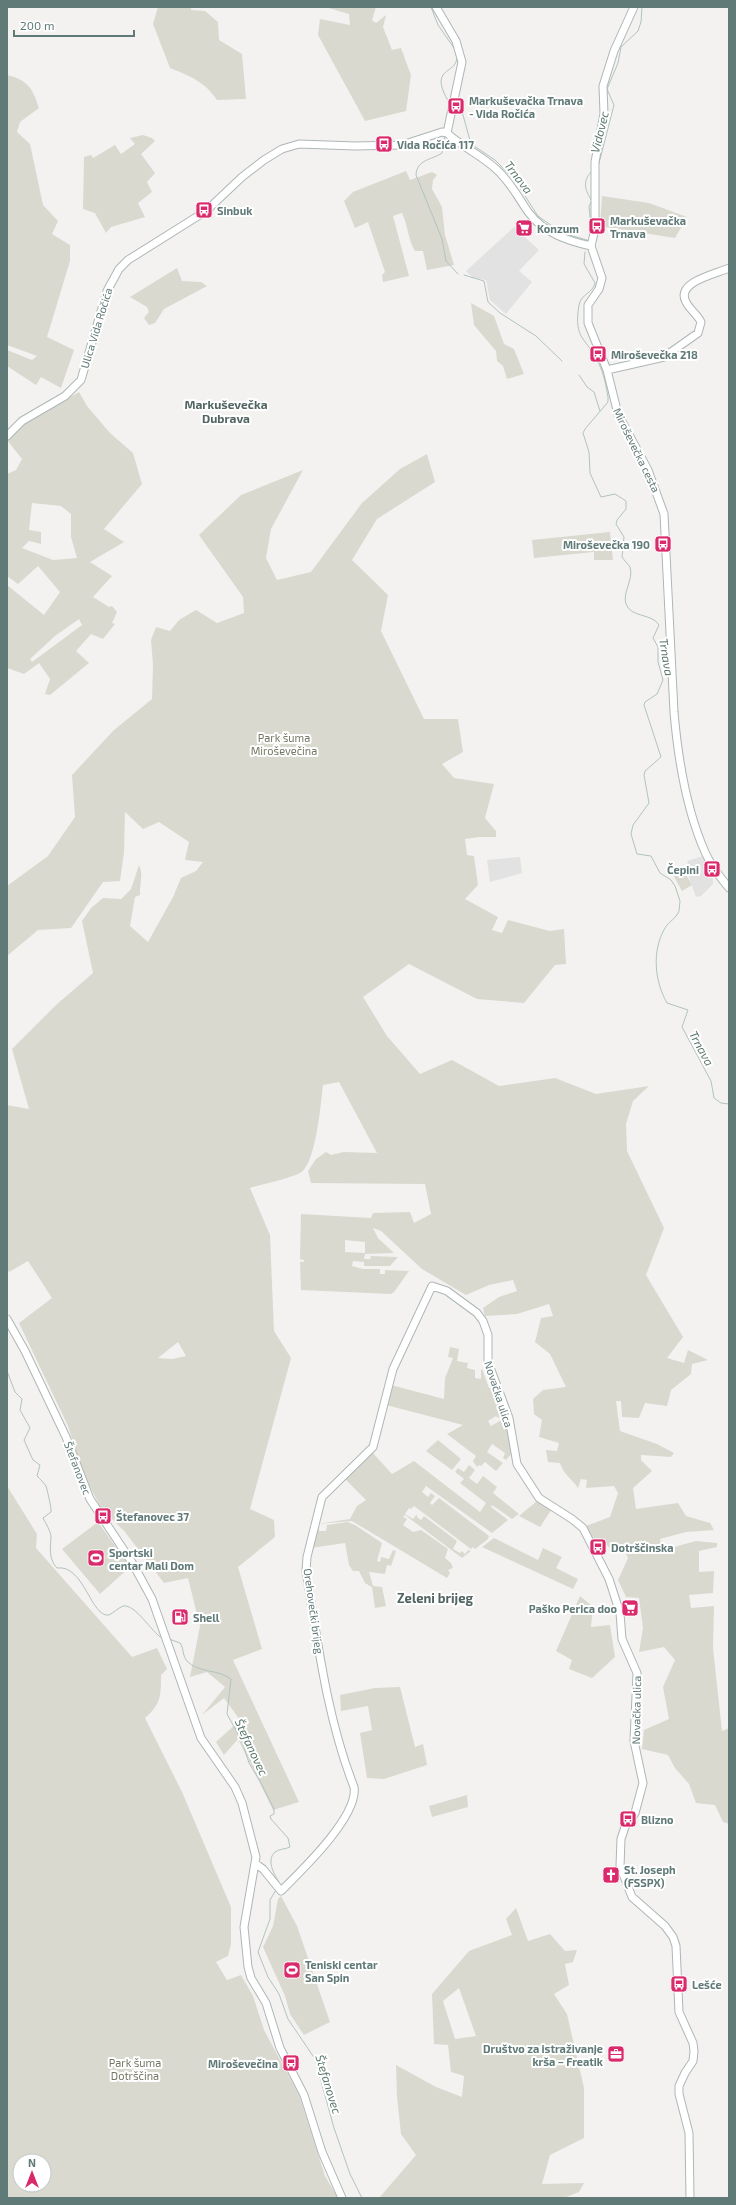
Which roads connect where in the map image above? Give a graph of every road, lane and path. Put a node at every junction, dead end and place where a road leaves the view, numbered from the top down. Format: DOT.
graph roads {
  1 [pos="436,7"];
  2 [pos="634,7"];
  3 [pos="447,132"];
  4 [pos="591,246"];
  5 [pos="729,268"];
  6 [pos="607,370"];
  7 [pos="7,436"];
  8 [pos="729,888"];
  9 [pos="432,1286"];
  10 [pos="7,1319"];
  11 [pos="256,1864"];
  12 [pos="342,2198"];
  13 [pos="690,2198"];
  1 -- 3 [label="street"];
  2 -- 4 [label="street"];
  3 -- 4 [label="street"];
  3 -- 7 [label="street, Ulica Vida Ročića"];
  4 -- 6 [label="street, Miroševečka cesta"];
  5 -- 6 [label="street"];
  6 -- 8 [label="street, Miroševečka cesta"];
  9 -- 11 [label="street, Orehovečki brijeg"];
  9 -- 13 [label="street, Novačka ulica"];
  10 -- 11 [label="street, Štefanovec"];
  11 -- 12 [label="street, Štefanovec"];
}
